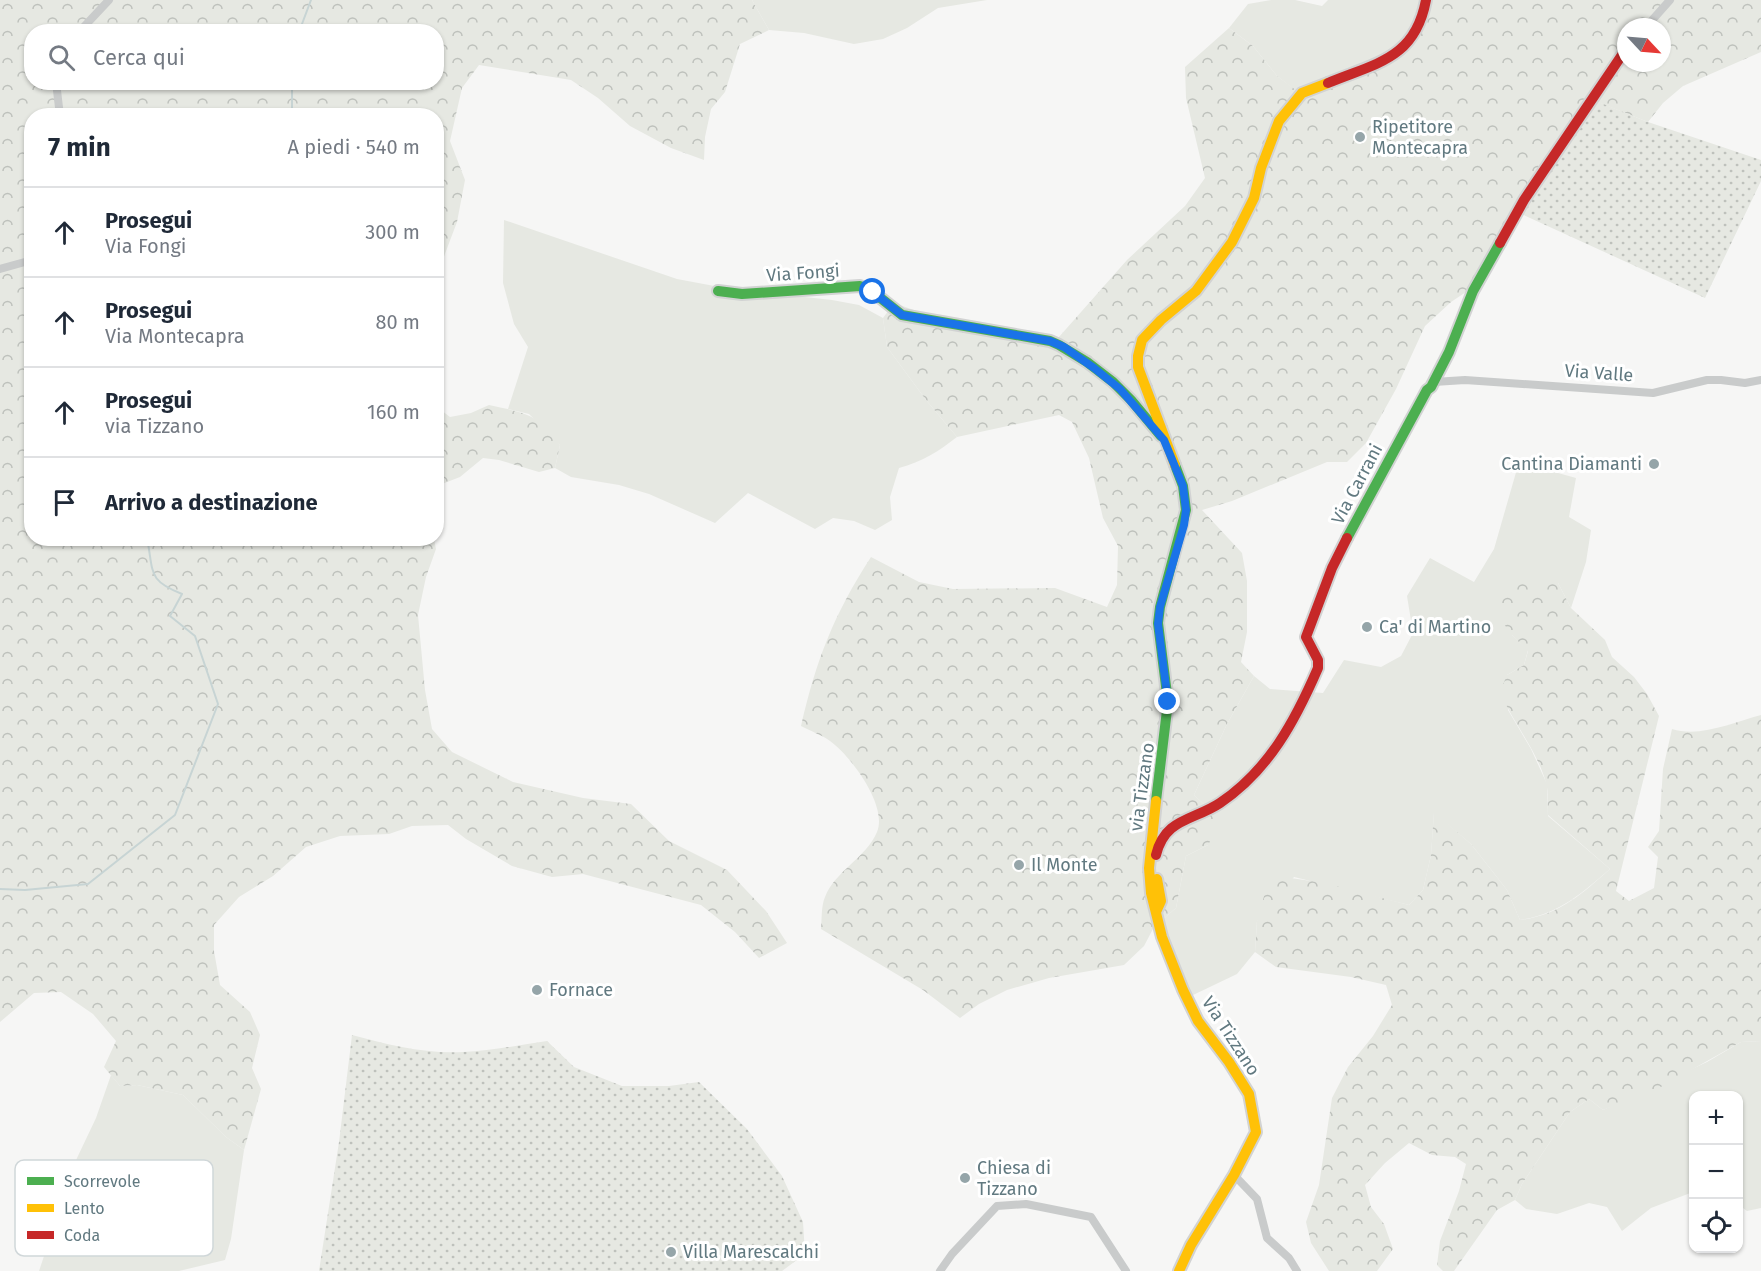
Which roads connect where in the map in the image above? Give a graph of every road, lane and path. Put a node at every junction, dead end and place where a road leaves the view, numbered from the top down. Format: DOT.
graph roads {
  1 [pos="109,0"];
  2 [pos="1426,0"];
  3 [pos="1670,0"];
  4 [pos="1654,18"];
  5 [pos="87,24"];
  6 [pos="1617,63"];
  7 [pos="57,90"];
  8 [pos="59,108"];
  9 [pos="24,262"];
  10 [pos="0,269"];
  11 [pos="718,291"];
  12 [pos="1761,380"];
  13 [pos="1434,382"];
  14 [pos="1164,440"];
  15 [pos="1156,912"];
  16 [pos="1234,1175"];
  17 [pos="940,1271"];
  18 [pos="1126,1271"];
  19 [pos="1179,1271"];
  20 [pos="1298,1271"];
  1 -- 5 [label="street"];
  2 -- 14 [label="street, via Tizzano"];
  3 -- 4 [label="street"];
  6 -- 13 [label="street, Via Carrani"];
  7 -- 8 [label="street"];
  9 -- 10 [label="street"];
  11 -- 14 [label="street, Via Fongi"];
  12 -- 13 [label="street, Via Valle"];
  13 -- 15 [label="street, Via Carrani"];
  14 -- 15 [label="street, via Tizzano"];
  15 -- 16 [label="street, Via Tizzano"];
  16 -- 19 [label="street, Via Tizzano"];
  16 -- 20 [label="street"];
  17 -- 18 [label="street"];
}
